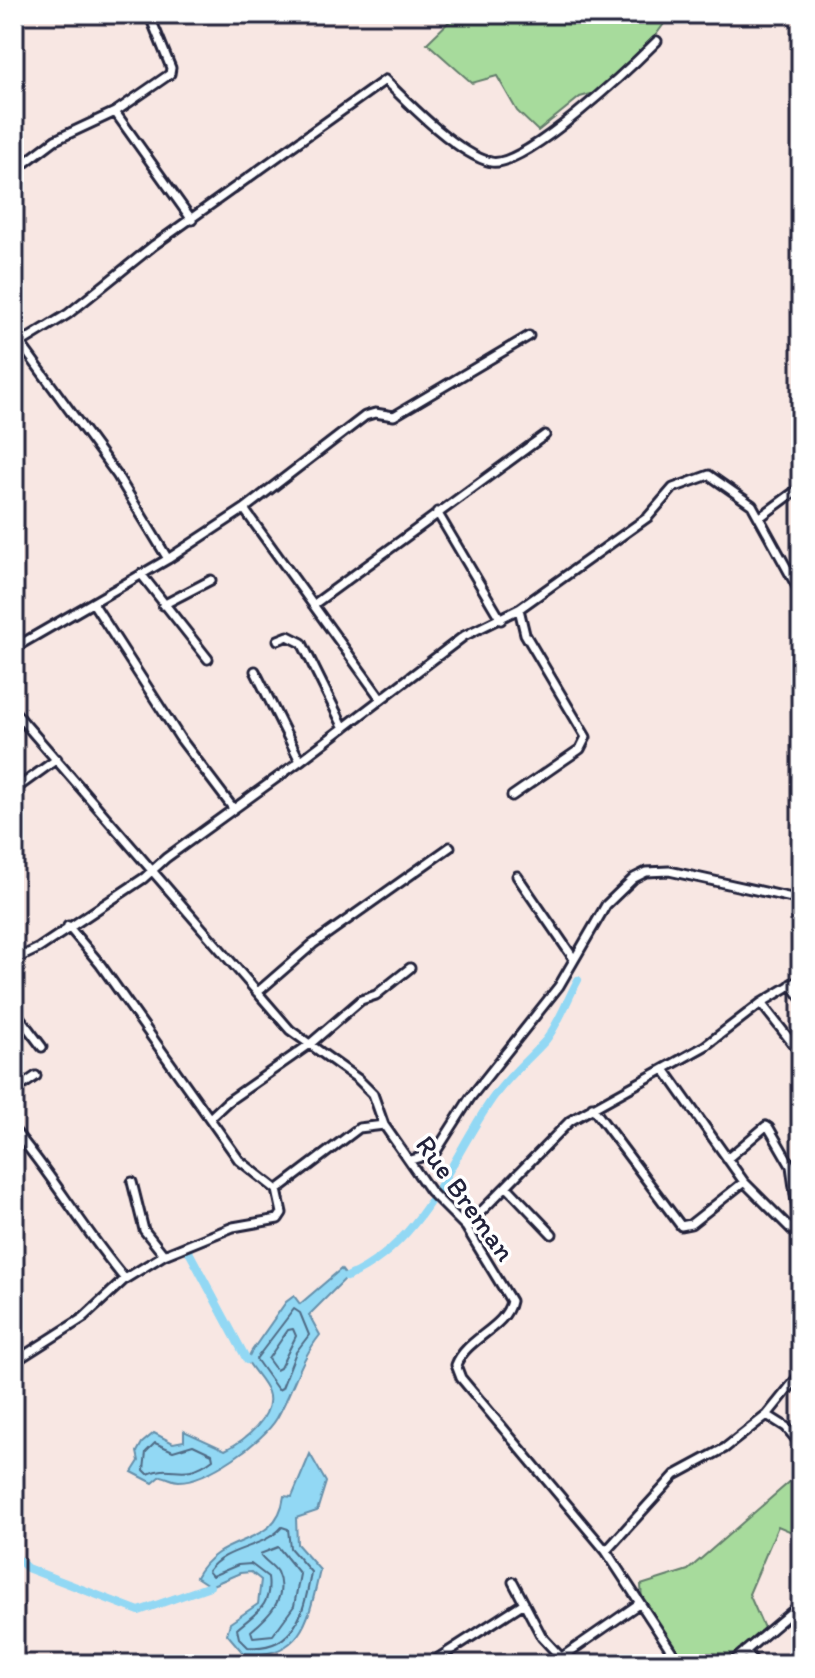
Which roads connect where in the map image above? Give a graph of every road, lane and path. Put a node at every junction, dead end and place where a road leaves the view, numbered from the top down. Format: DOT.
graph roads {
  1 [pos="149,14"];
  2 [pos="657,41"];
  3 [pos="115,112"];
  4 [pos="14,171"];
  5 [pos="192,220"];
  6 [pos="529,336"];
  7 [pos="18,346"];
  8 [pos="545,435"];
  9 [pos="801,487"];
  10 [pos="244,509"];
  11 [pos="437,512"];
  12 [pos="759,518"];
  13 [pos="168,559"];
  14 [pos="141,574"];
  15 [pos="211,580"];
  16 [pos="801,594"];
  17 [pos="93,603"];
  18 [pos="163,605"];
  19 [pos="313,605"];
  20 [pos="519,609"];
  21 [pos="501,620"];
  22 [pos="278,640"];
  23 [pos="15,646"];
  24 [pos="208,659"];
  25 [pos="255,671"];
  26 [pos="381,699"];
  27 [pos="14,711"];
  28 [pos="344,728"];
  29 [pos="57,759"];
  30 [pos="300,761"];
  31 [pos="14,790"];
  32 [pos="512,796"];
  33 [pos="233,808"];
  34 [pos="450,847"];
  35 [pos="151,870"];
  36 [pos="517,876"];
  37 [pos="801,900"];
  38 [pos="68,926"];
  39 [pos="574,959"];
  40 [pos="14,960"];
  41 [pos="410,968"];
  42 [pos="801,979"];
  43 [pos="791,984"];
  44 [pos="259,991"];
  45 [pos="801,997"];
  46 [pos="761,1003"];
  47 [pos="14,1010"];
  48 [pos="310,1044"];
  49 [pos="42,1047"];
  50 [pos="801,1054"];
  51 [pos="664,1069"];
  52 [pos="36,1076"];
  53 [pos="14,1091"];
  54 [pos="592,1107"];
  55 [pos="211,1117"];
  56 [pos="384,1125"];
  57 [pos="14,1130"];
  58 [pos="727,1159"];
  59 [pos="411,1160"];
  60 [pos="132,1182"];
  61 [pos="744,1182"];
  62 [pos="507,1187"];
  63 [pos="277,1190"];
  64 [pos="466,1227"];
  65 [pos="800,1233"];
  66 [pos="552,1234"];
  67 [pos="164,1255"];
  68 [pos="125,1279"];
  69 [pos="14,1362"];
  70 [pos="801,1373"];
  71 [pos="767,1415"];
  72 [pos="801,1445"];
  73 [pos="606,1551"];
  74 [pos="513,1582"];
  75 [pos="524,1603"];
  76 [pos="640,1603"];
  77 [pos="801,1604"];
  78 [pos="745,1651"];
  79 [pos="564,1661"];
  80 [pos="429,1664"];
  81 [pos="552,1664"];
  82 [pos="680,1664"];
  83 [pos="730,1664"];
  84 [pos="756,1664"];
  1 -- 3 [label="street"];
  2 -- 5 [label="street"];
  3 -- 4 [label="street"];
  3 -- 5 [label="street"];
  5 -- 7 [label="street"];
  6 -- 10 [label="street"];
  7 -- 13 [label="street"];
  8 -- 11 [label="street"];
  9 -- 12 [label="street"];
  10 -- 13 [label="street"];
  10 -- 19 [label="street"];
  11 -- 19 [label="street"];
  11 -- 21 [label="street"];
  12 -- 16 [label="street"];
  12 -- 20 [label="street"];
  13 -- 14 [label="street"];
  14 -- 17 [label="street"];
  14 -- 18 [label="street"];
  15 -- 18 [label="street"];
  17 -- 23 [label="street"];
  17 -- 33 [label="street"];
  18 -- 24 [label="street"];
  19 -- 26 [label="street"];
  20 -- 21 [label="street"];
  20 -- 32 [label="street"];
  21 -- 26 [label="street"];
  22 -- 28 [label="street"];
  25 -- 30 [label="street"];
  26 -- 28 [label="street"];
  27 -- 29 [label="street"];
  28 -- 30 [label="street"];
  29 -- 31 [label="street"];
  29 -- 35 [label="street"];
  30 -- 33 [label="street"];
  33 -- 35 [label="street"];
  34 -- 44 [label="street"];
  35 -- 38 [label="street"];
  35 -- 44 [label="street"];
  36 -- 39 [label="street"];
  37 -- 39 [label="street"];
  38 -- 40 [label="street"];
  38 -- 55 [label="street"];
  39 -- 59 [label="street"];
  41 -- 48 [label="street"];
  42 -- 43 [label="street"];
  43 -- 45 [label="street"];
  43 -- 46 [label="street"];
  44 -- 48 [label="street"];
  46 -- 50 [label="street"];
  46 -- 51 [label="street"];
  47 -- 49 [label="street"];
  48 -- 55 [label="street"];
  48 -- 56 [label="street"];
  51 -- 54 [label="street"];
  51 -- 58 [label="street"];
  52 -- 53 [label="street"];
  54 -- 61 [label="street"];
  54 -- 62 [label="street"];
  55 -- 63 [label="street"];
  56 -- 59 [label="street, Rue Breman"];
  56 -- 63 [label="street, Rue Breman"];
  57 -- 68 [label="street"];
  58 -- 61 [label="street"];
  58 -- 65 [label="street"];
  59 -- 64 [label="street, Rue Breman"];
  60 -- 67 [label="street"];
  61 -- 65 [label="street"];
  62 -- 64 [label="street"];
  62 -- 66 [label="street"];
  63 -- 67 [label="street"];
  64 -- 73 [label="street, Rue Breman"];
  67 -- 68 [label="street"];
  68 -- 69 [label="street"];
  70 -- 71 [label="street"];
  71 -- 72 [label="street"];
  71 -- 73 [label="street"];
  73 -- 76 [label="street, Rue Breman"];
  74 -- 75 [label="street"];
  75 -- 79 [label="street"];
  75 -- 80 [label="street"];
  76 -- 79 [label="street"];
  76 -- 82 [label="street, Rue Breman"];
  77 -- 78 [label="street"];
  78 -- 83 [label="street"];
  78 -- 84 [label="street"];
  79 -- 81 [label="street"];
}
